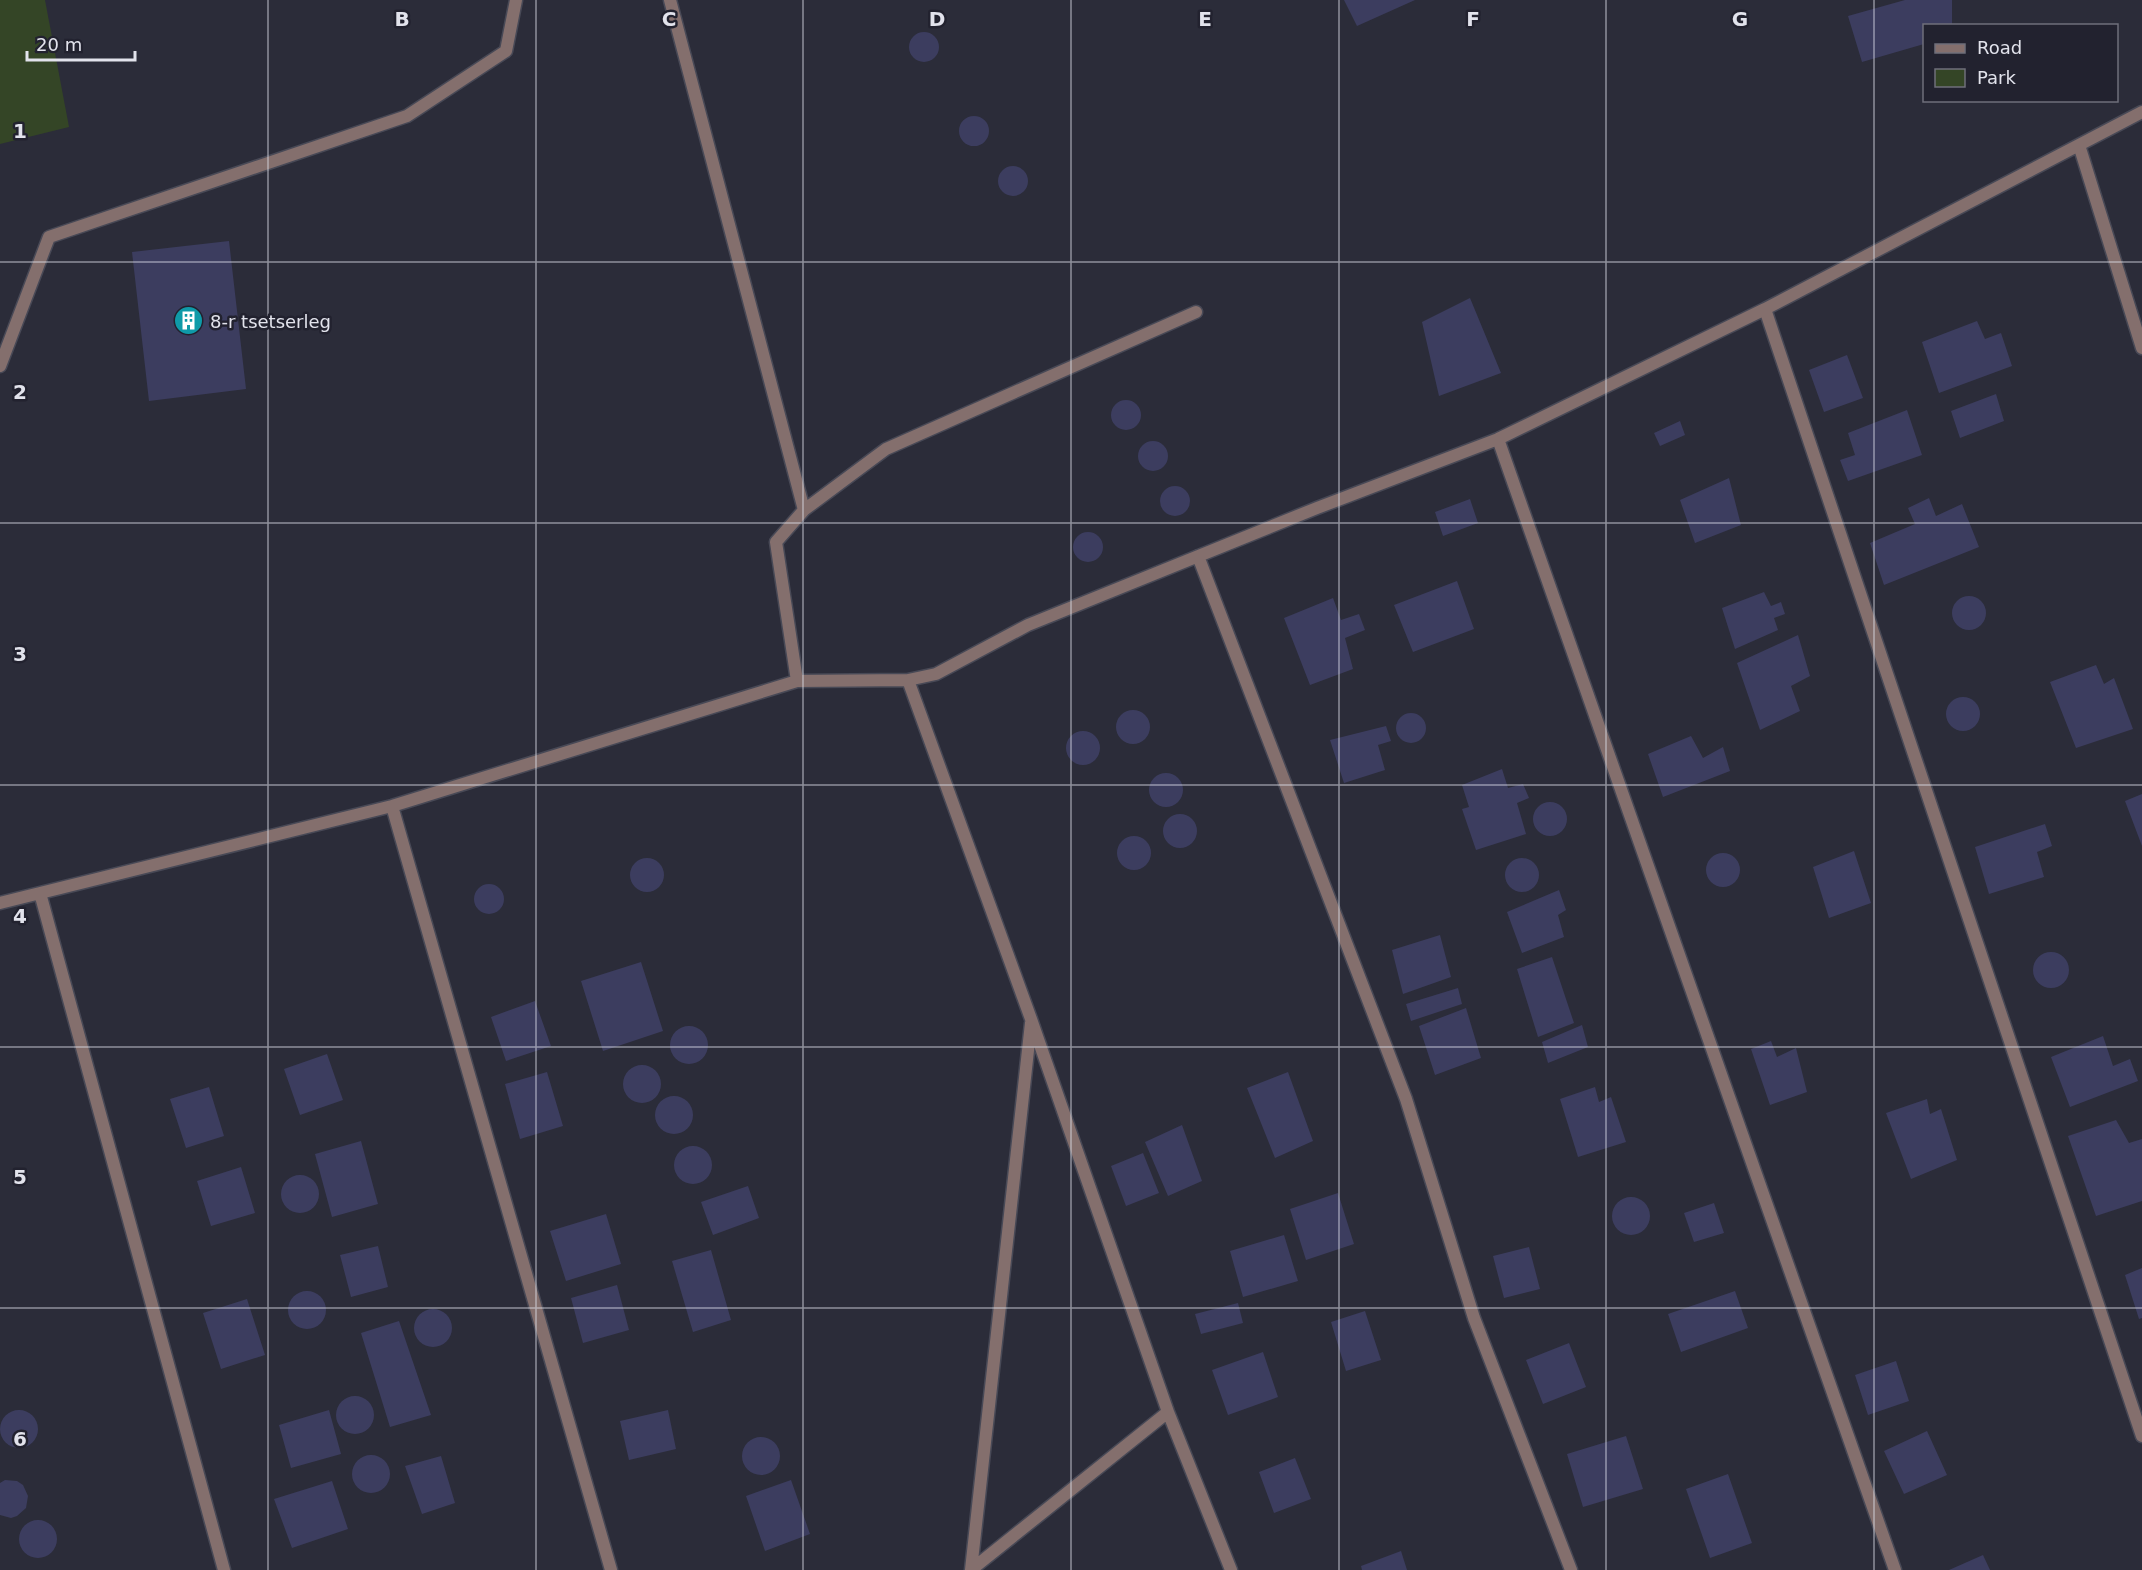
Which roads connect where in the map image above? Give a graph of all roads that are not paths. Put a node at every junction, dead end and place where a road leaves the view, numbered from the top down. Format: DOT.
graph roads {
  1 [pos="516,0"];
  2 [pos="670,0"];
  3 [pos="2142,112"];
  4 [pos="2079,145"];
  5 [pos="1764,309"];
  6 [pos="1196,312"];
  7 [pos="2142,348"];
  8 [pos="0,366"];
  9 [pos="1498,439"];
  10 [pos="804,510"];
  11 [pos="1198,556"];
  12 [pos="797,681"];
  13 [pos="908,681"];
  14 [pos="392,806"];
  15 [pos="40,893"];
  16 [pos="0,903"];
  17 [pos="1031,1018"];
  18 [pos="1168,1412"];
  19 [pos="2142,1436"];
  20 [pos="224,1570"];
  21 [pos="611,1570"];
  22 [pos="971,1570"];
  23 [pos="1231,1570"];
  24 [pos="1571,1570"];
  25 [pos="1895,1570"];
  1 -- 8 [label="street"];
  2 -- 10 [label="street"];
  3 -- 4 [label="street"];
  4 -- 5 [label="street"];
  4 -- 7 [label="street"];
  5 -- 9 [label="street"];
  5 -- 19 [label="street"];
  6 -- 10 [label="street"];
  9 -- 11 [label="street"];
  9 -- 25 [label="street"];
  10 -- 12 [label="street"];
  11 -- 13 [label="street"];
  11 -- 24 [label="street"];
  12 -- 13 [label="street"];
  12 -- 14 [label="street"];
  13 -- 17 [label="street"];
  14 -- 15 [label="street"];
  14 -- 21 [label="street"];
  15 -- 16 [label="street"];
  15 -- 20 [label="street"];
  17 -- 18 [label="street"];
  17 -- 22 [label="street"];
  18 -- 22 [label="street"];
  18 -- 23 [label="street"];
}
